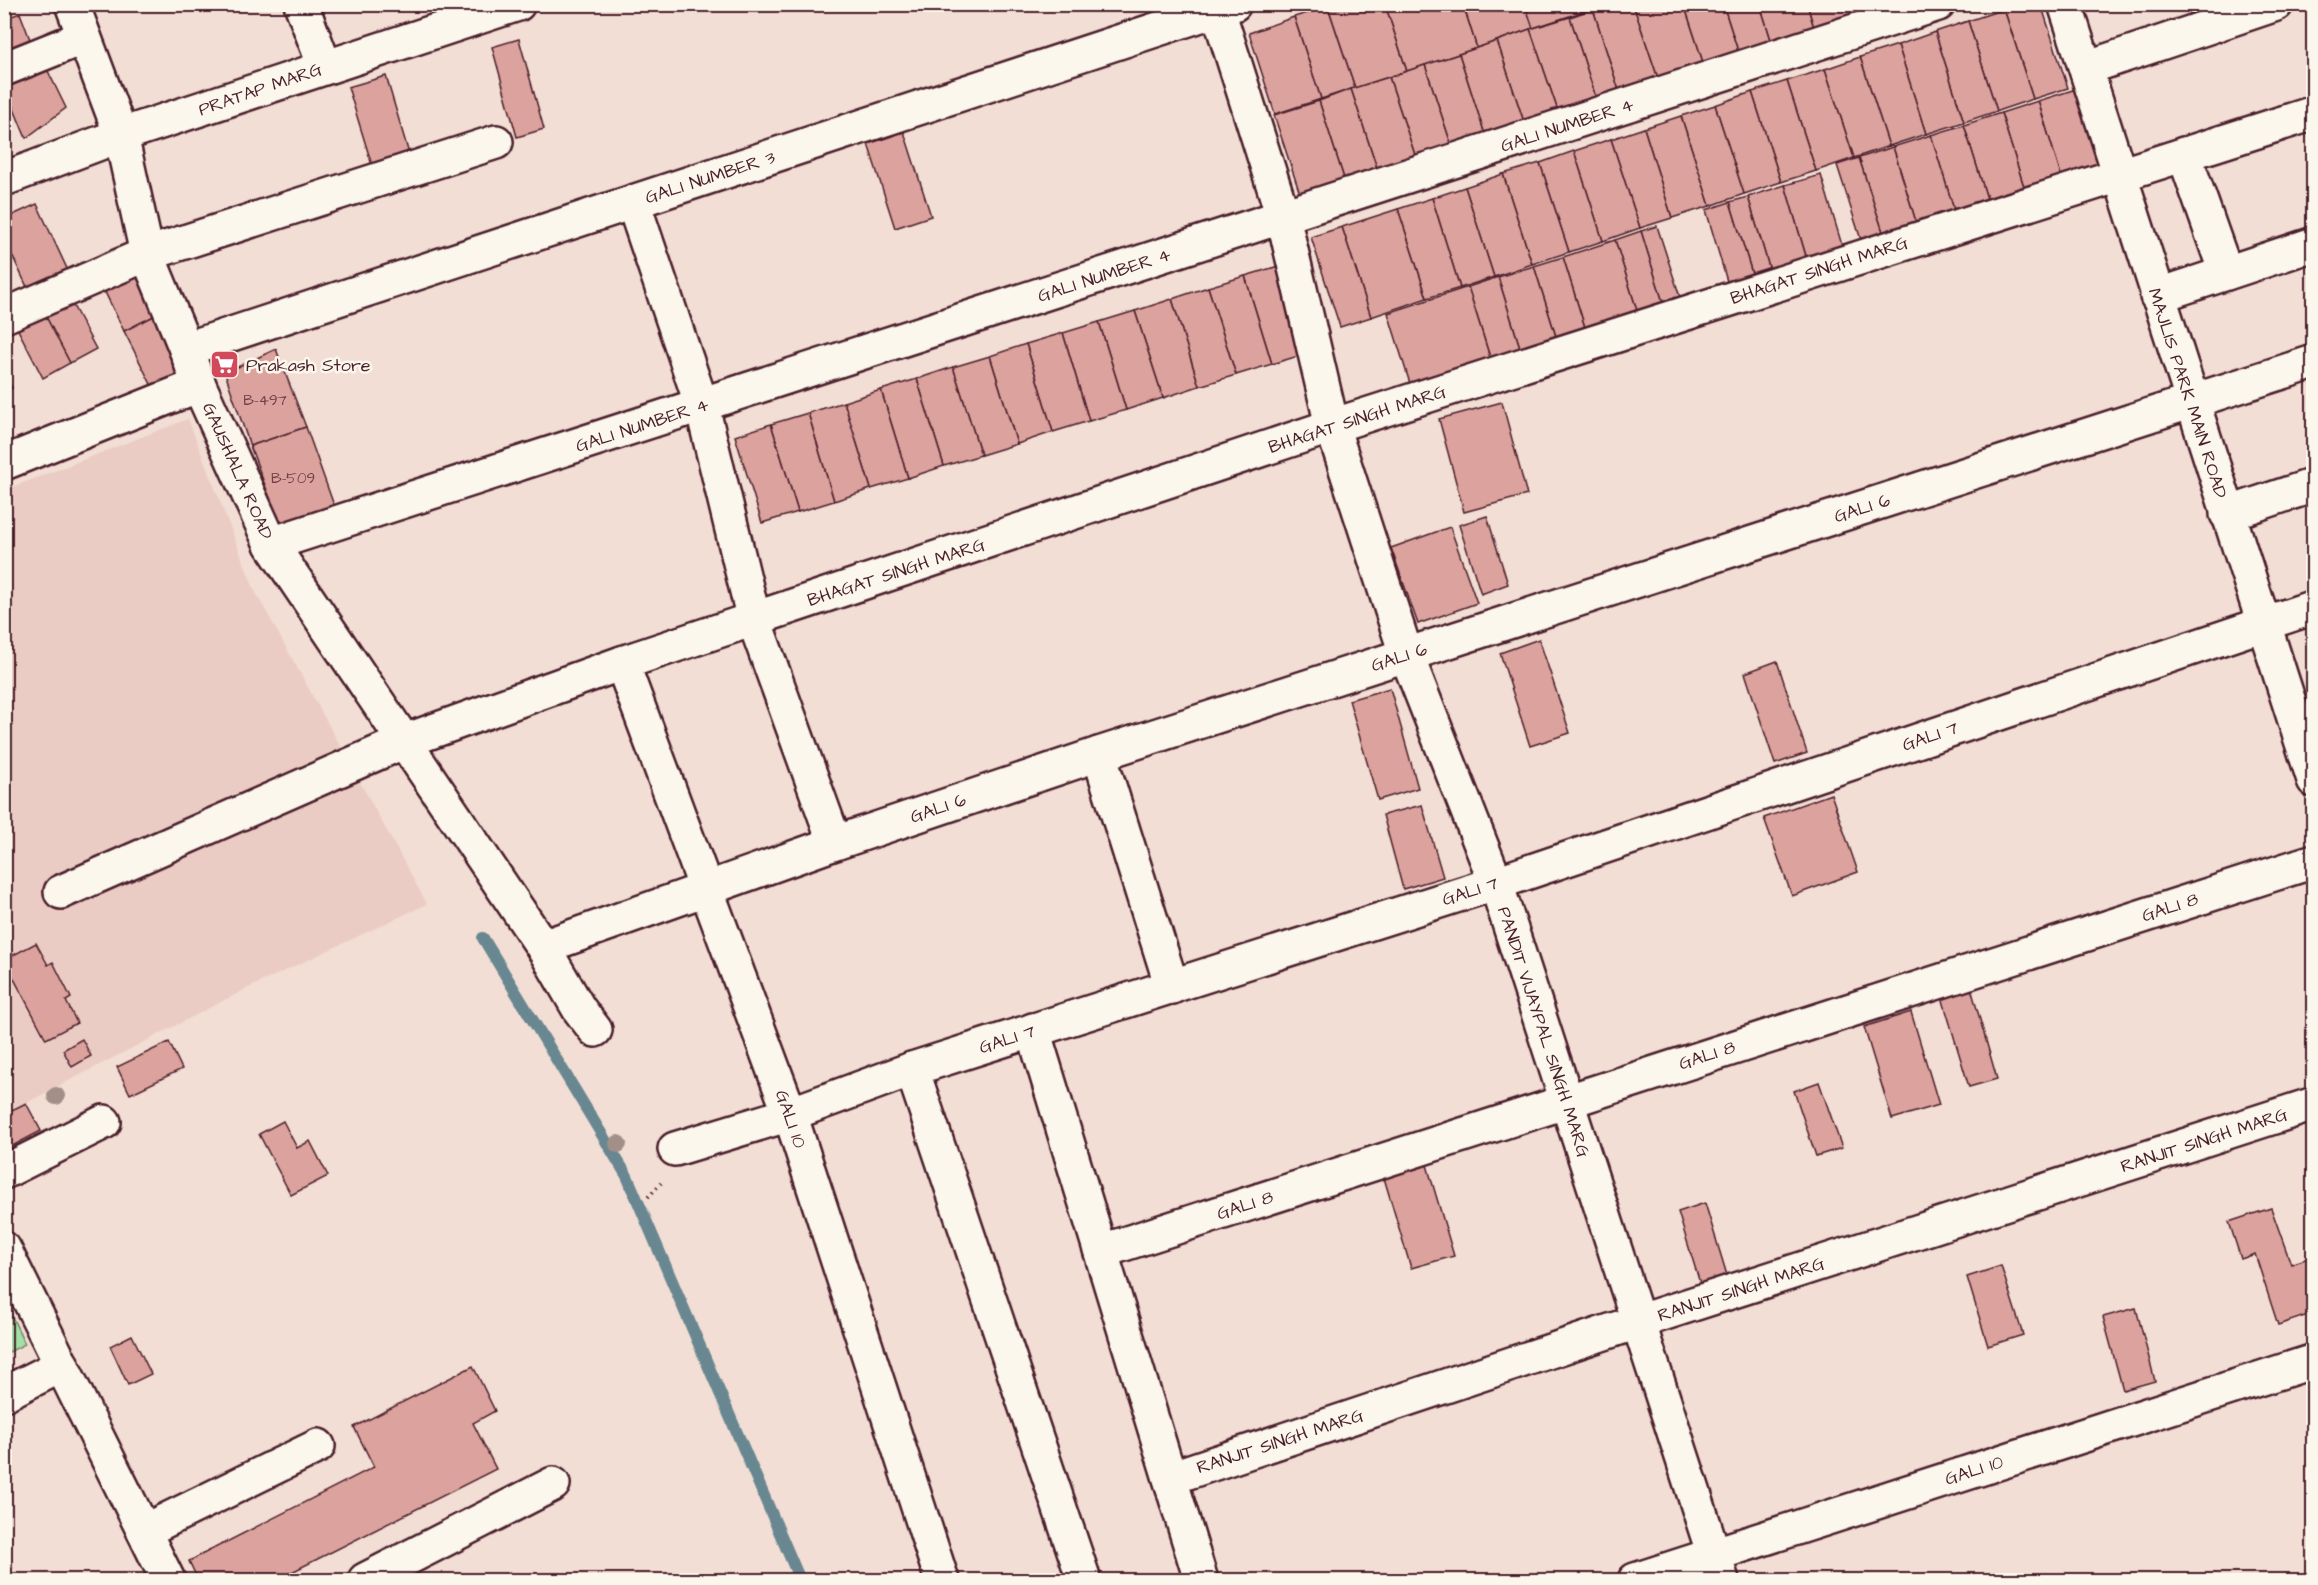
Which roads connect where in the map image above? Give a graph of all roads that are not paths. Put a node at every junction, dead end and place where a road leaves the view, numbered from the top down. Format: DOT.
graph roads {
  1 [pos="72,4"];
  2 [pos="301,4"];
  3 [pos="518,4"];
  4 [pos="1938,4"];
  5 [pos="2065,4"];
  6 [pos="2276,4"];
  7 [pos="1223,6"];
  8 [pos="84,37"];
  9 [pos="325,67"];
  10 [pos="2086,68"];
  11 [pos="4,69"];
  12 [pos="2313,113"];
  13 [pos="121,135"];
  14 [pos="496,142"];
  15 [pos="2184,154"];
  16 [pos="2119,174"];
  17 [pos="4,179"];
  18 [pos="633,202"];
  19 [pos="1283,216"];
  20 [pos="2313,244"];
  21 [pos="147,254"];
  22 [pos="2226,273"];
  23 [pos="2157,296"];
  24 [pos="4,316"];
  25 [pos="186,349"];
  26 [pos="2313,362"];
  27 [pos="199,385"];
  28 [pos="2191,402"];
  29 [pos="702,406"];
  30 [pos="1332,426"];
  31 [pos="4,463"];
  32 [pos="2313,485"];
  33 [pos="2227,513"];
  34 [pos="270,544"];
  35 [pos="2313,607"];
  36 [pos="754,620"];
  37 [pos="2262,623"];
  38 [pos="1406,654"];
  39 [pos="622,663"];
  40 [pos="405,741"];
  41 [pos="1099,754"];
  42 [pos="2313,780"];
  43 [pos="836,843"];
  44 [pos="2313,861"];
  45 [pos="1496,883"];
  46 [pos="706,890"];
  47 [pos="61,892"];
  48 [pos="543,947"];
  49 [pos="1172,987"];
  50 [pos="595,1030"];
  51 [pos="1034,1030"];
  52 [pos="912,1069"];
  53 [pos="1566,1100"];
  54 [pos="2313,1104"];
  55 [pos="790,1114"];
  56 [pos="104,1122"];
  57 [pos="675,1149"];
  58 [pos="4,1172"];
  59 [pos="4,1249"];
  60 [pos="1102,1251"];
  61 [pos="1637,1322"];
  62 [pos="2313,1361"];
  63 [pos="62,1365"];
  64 [pos="4,1394"];
  65 [pos="318,1446"];
  66 [pos="1170,1478"];
  67 [pos="553,1484"];
  68 [pos="144,1531"];
  69 [pos="1717,1568"];
  70 [pos="168,1581"];
  71 [pos="365,1581"];
  72 [pos="942,1581"];
  73 [pos="1084,1581"];
  74 [pos="1201,1581"];
  75 [pos="1635,1581"];
  1 -- 8 [label="street, GAUSHALA ROAD"];
  2 -- 9 [label="street"];
  3 -- 9 [label="street, PRATAP MARG"];
  4 -- 19 [label="street, GALI NUMBER 4"];
  5 -- 10 [label="street, MAJLIS PARK MAIN ROAD"];
  6 -- 10 [label="street"];
  7 -- 18 [label="street, GALI NUMBER 3"];
  7 -- 19 [label="street, PANDIT VIJAYPAL SINGH MARG"];
  8 -- 11 [label="street"];
  8 -- 13 [label="street, GAUSHALA ROAD"];
  9 -- 13 [label="street, PRATAP MARG"];
  10 -- 16 [label="street, MAJLIS PARK MAIN ROAD"];
  12 -- 15 [label="street, BHAGAT SINGH MARG"];
  13 -- 17 [label="street, PRATAP MARG"];
  13 -- 21 [label="street, GAUSHALA ROAD"];
  14 -- 21 [label="street"];
  15 -- 16 [label="street, BHAGAT SINGH MARG"];
  15 -- 22 [label="street"];
  16 -- 23 [label="street, MAJLIS PARK MAIN ROAD"];
  16 -- 30 [label="street, BHAGAT SINGH MARG"];
  18 -- 25 [label="street, GALI NUMBER 3"];
  18 -- 29 [label="street"];
  19 -- 29 [label="street, GALI NUMBER 4"];
  19 -- 30 [label="street, PANDIT VIJAYPAL SINGH MARG"];
  20 -- 22 [label="street"];
  21 -- 24 [label="street"];
  21 -- 25 [label="street, GAUSHALA ROAD"];
  22 -- 23 [label="street"];
  23 -- 28 [label="street, MAJLIS PARK MAIN ROAD"];
  25 -- 27 [label="street, GAUSHALA ROAD"];
  26 -- 28 [label="street, GALI 6"];
  27 -- 31 [label="street"];
  27 -- 34 [label="street, GAUSHALA ROAD"];
  28 -- 33 [label="street, MAJLIS PARK MAIN ROAD"];
  28 -- 38 [label="street, GALI 6"];
  29 -- 34 [label="street, GALI NUMBER 4"];
  29 -- 36 [label="street"];
  30 -- 36 [label="street, BHAGAT SINGH MARG"];
  30 -- 38 [label="street, PANDIT VIJAYPAL SINGH MARG"];
  32 -- 33 [label="street"];
  33 -- 37 [label="street, MAJLIS PARK MAIN ROAD"];
  34 -- 40 [label="street, GAUSHALA ROAD"];
  35 -- 37 [label="street, GALI 7"];
  36 -- 39 [label="street, BHAGAT SINGH MARG"];
  36 -- 43 [label="street"];
  37 -- 42 [label="street, MAJLIS PARK MAIN ROAD"];
  37 -- 45 [label="street, GALI 7"];
  38 -- 41 [label="street, GALI 6"];
  38 -- 45 [label="street, PANDIT VIJAYPAL SINGH MARG"];
  39 -- 40 [label="street, BHAGAT SINGH MARG"];
  39 -- 46 [label="street, GALI 10"];
  40 -- 47 [label="street, BHAGAT SINGH MARG"];
  40 -- 48 [label="street, GAUSHALA ROAD"];
  41 -- 43 [label="street, GALI 6"];
  41 -- 49 [label="street"];
  43 -- 46 [label="street, GALI 6"];
  44 -- 53 [label="street, GALI 8"];
  45 -- 49 [label="street, GALI 7"];
  45 -- 53 [label="street, PANDIT VIJAYPAL SINGH MARG"];
  46 -- 48 [label="street, GALI 6"];
  46 -- 55 [label="street, GALI 10"];
  48 -- 50 [label="street, GAUSHALA ROAD"];
  49 -- 51 [label="street, GALI 7"];
  51 -- 52 [label="street, GALI 7"];
  51 -- 60 [label="street"];
  52 -- 55 [label="street, GALI 7"];
  52 -- 73 [label="street"];
  53 -- 60 [label="street, GALI 8"];
  53 -- 61 [label="street, PANDIT VIJAYPAL SINGH MARG"];
  54 -- 61 [label="street, RANJIT SINGH MARG"];
  55 -- 57 [label="street, GALI 7"];
  55 -- 72 [label="street, GALI 10"];
  56 -- 58 [label="street"];
  59 -- 63 [label="street"];
  60 -- 66 [label="street"];
  61 -- 66 [label="street, RANJIT SINGH MARG"];
  61 -- 69 [label="street, PANDIT VIJAYPAL SINGH MARG"];
  62 -- 69 [label="street, GALI 10"];
  63 -- 64 [label="street"];
  63 -- 68 [label="street"];
  65 -- 68 [label="street"];
  66 -- 74 [label="street"];
  67 -- 71 [label="street"];
  68 -- 70 [label="street"];
  69 -- 75 [label="street, GALI 10"];
}
